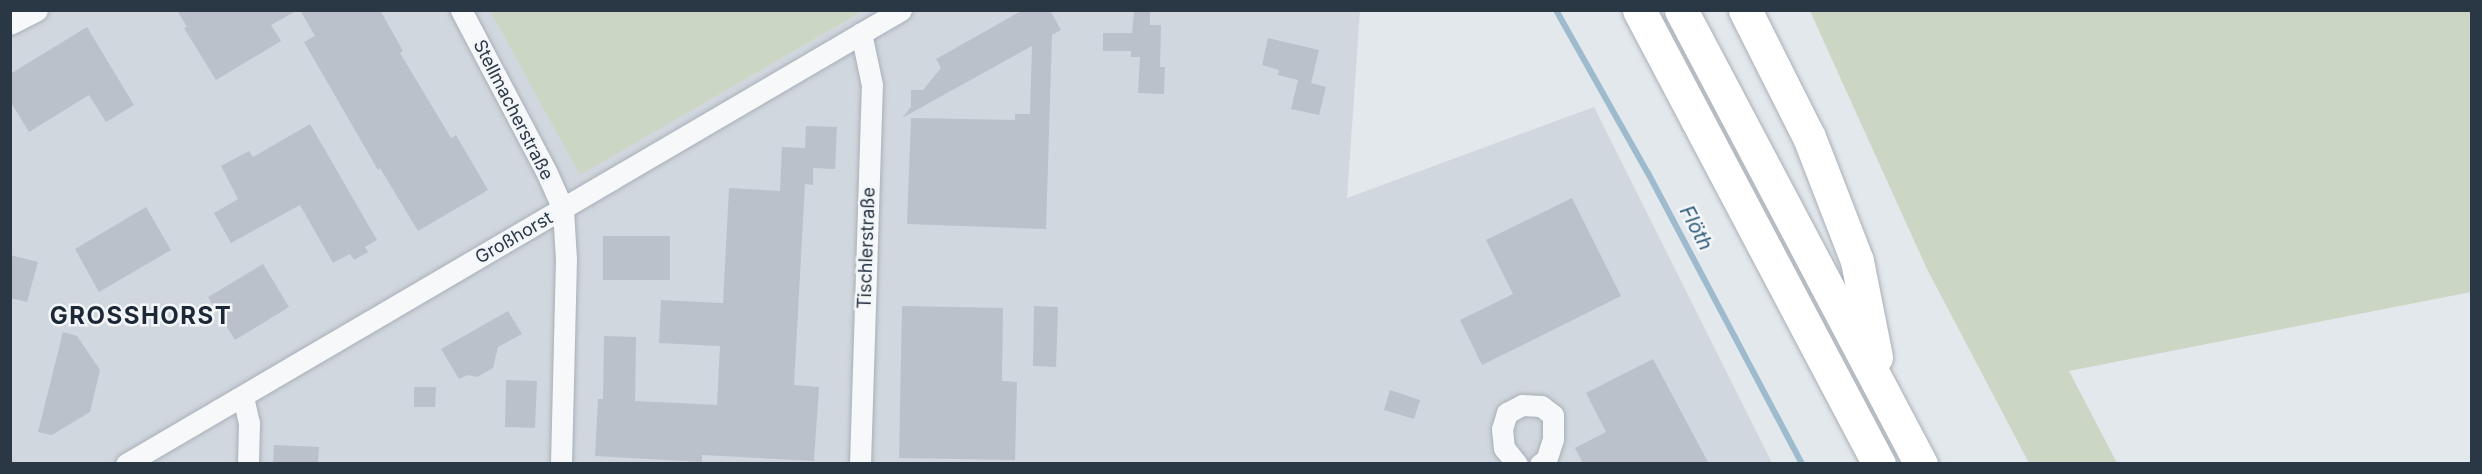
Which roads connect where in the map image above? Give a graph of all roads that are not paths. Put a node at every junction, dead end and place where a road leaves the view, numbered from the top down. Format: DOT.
graph roads {
  1 [pos="37,10"];
  2 [pos="461,10"];
  3 [pos="901,10"];
  4 [pos="1639,10"];
  5 [pos="1681,10"];
  6 [pos="1745,10"];
  7 [pos="10,24"];
  8 [pos="861,33"];
  9 [pos="562,209"];
  10 [pos="1883,394"];
  11 [pos="243,397"];
  12 [pos="126,464"];
  13 [pos="248,464"];
  14 [pos="561,464"];
  15 [pos="860,464"];
  16 [pos="1517,464"];
  17 [pos="1540,464"];
  18 [pos="1879,464"];
  19 [pos="1921,464"];
  1 -- 7 [label="street"];
  2 -- 9 [label="street, Stellmacherstraße"];
  3 -- 8 [label="street, Großhorst"];
  4 -- 18 [label="highway"];
  5 -- 10 [label="highway"];
  6 -- 10 [label="highway"];
  8 -- 9 [label="street, Großhorst"];
  8 -- 15 [label="street, Tischlerstraße"];
  9 -- 11 [label="street, Großhorst"];
  9 -- 14 [label="street"];
  10 -- 19 [label="highway"];
  11 -- 12 [label="street, Großhorst"];
  11 -- 13 [label="street"];
  16 -- 17 [label="street"];
}
